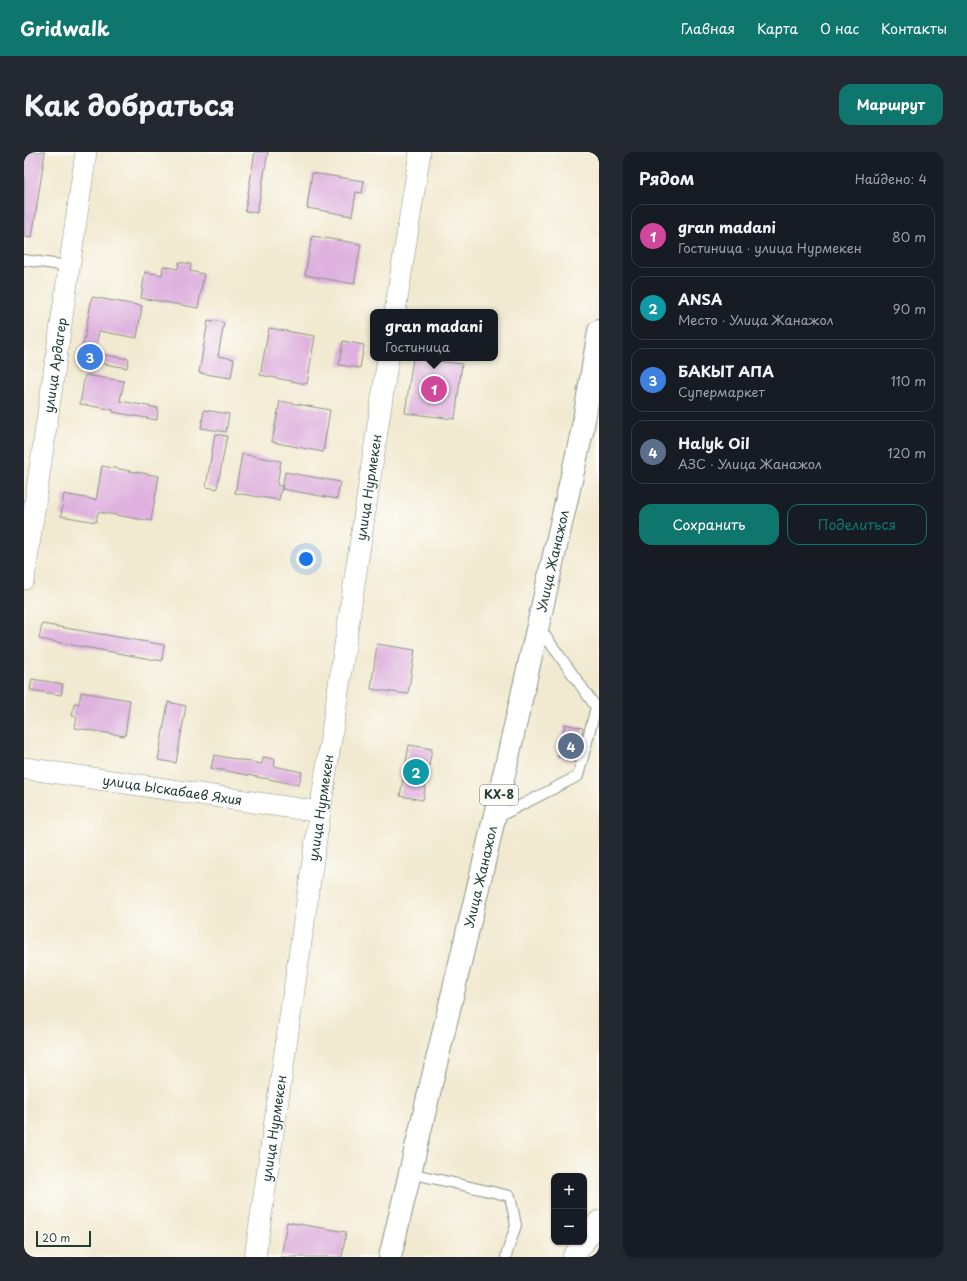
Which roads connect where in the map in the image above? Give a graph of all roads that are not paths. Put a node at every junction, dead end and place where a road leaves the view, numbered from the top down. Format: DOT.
graph roads {
  1 [pos="86,152"];
  2 [pos="420,152"];
  3 [pos="24,260"];
  4 [pos="69,266"];
  5 [pos="395,309"];
  6 [pos="599,331"];
  7 [pos="388,361"];
  8 [pos="596,363"];
  9 [pos="30,498"];
  10 [pos="24,579"];
  11 [pos="538,626"];
  12 [pos="24,768"];
  13 [pos="320,812"];
  14 [pos="494,819"];
  15 [pos="410,1173"];
  16 [pos="599,1221"];
  17 [pos="587,1238"];
  18 [pos="582,1245"];
  19 [pos="506,1256"];
  20 [pos="255,1257"];
  21 [pos="390,1257"];
  22 [pos="573,1257"];
  1 -- 4 [label="street, улица Ардагер"];
  2 -- 5 [label="street"];
  3 -- 4 [label="lane"];
  4 -- 9 [label="street, улица Ардагер"];
  6 -- 8 [label="main road, Улица Жанажол / КХ-8"];
  7 -- 13 [label="street, улица Нурмекен"];
  8 -- 11 [label="main road, Улица Жанажол / КХ-8"];
  9 -- 10 [label="street, улица Ардагер"];
  11 -- 14 [label="main road, Улица Жанажол / КХ-8"];
  11 -- 14 [label="lane"];
  12 -- 13 [label="street, улица Ыскабаев Яхия"];
  13 -- 20 [label="street, улица Нурмекен"];
  14 -- 15 [label="main road, Улица Жанажол / КХ-8"];
  15 -- 19 [label="lane"];
  15 -- 21 [label="main road, Улица Жанажол / КХ-8"];
  16 -- 17 [label="street"];
  18 -- 22 [label="street"];
}
